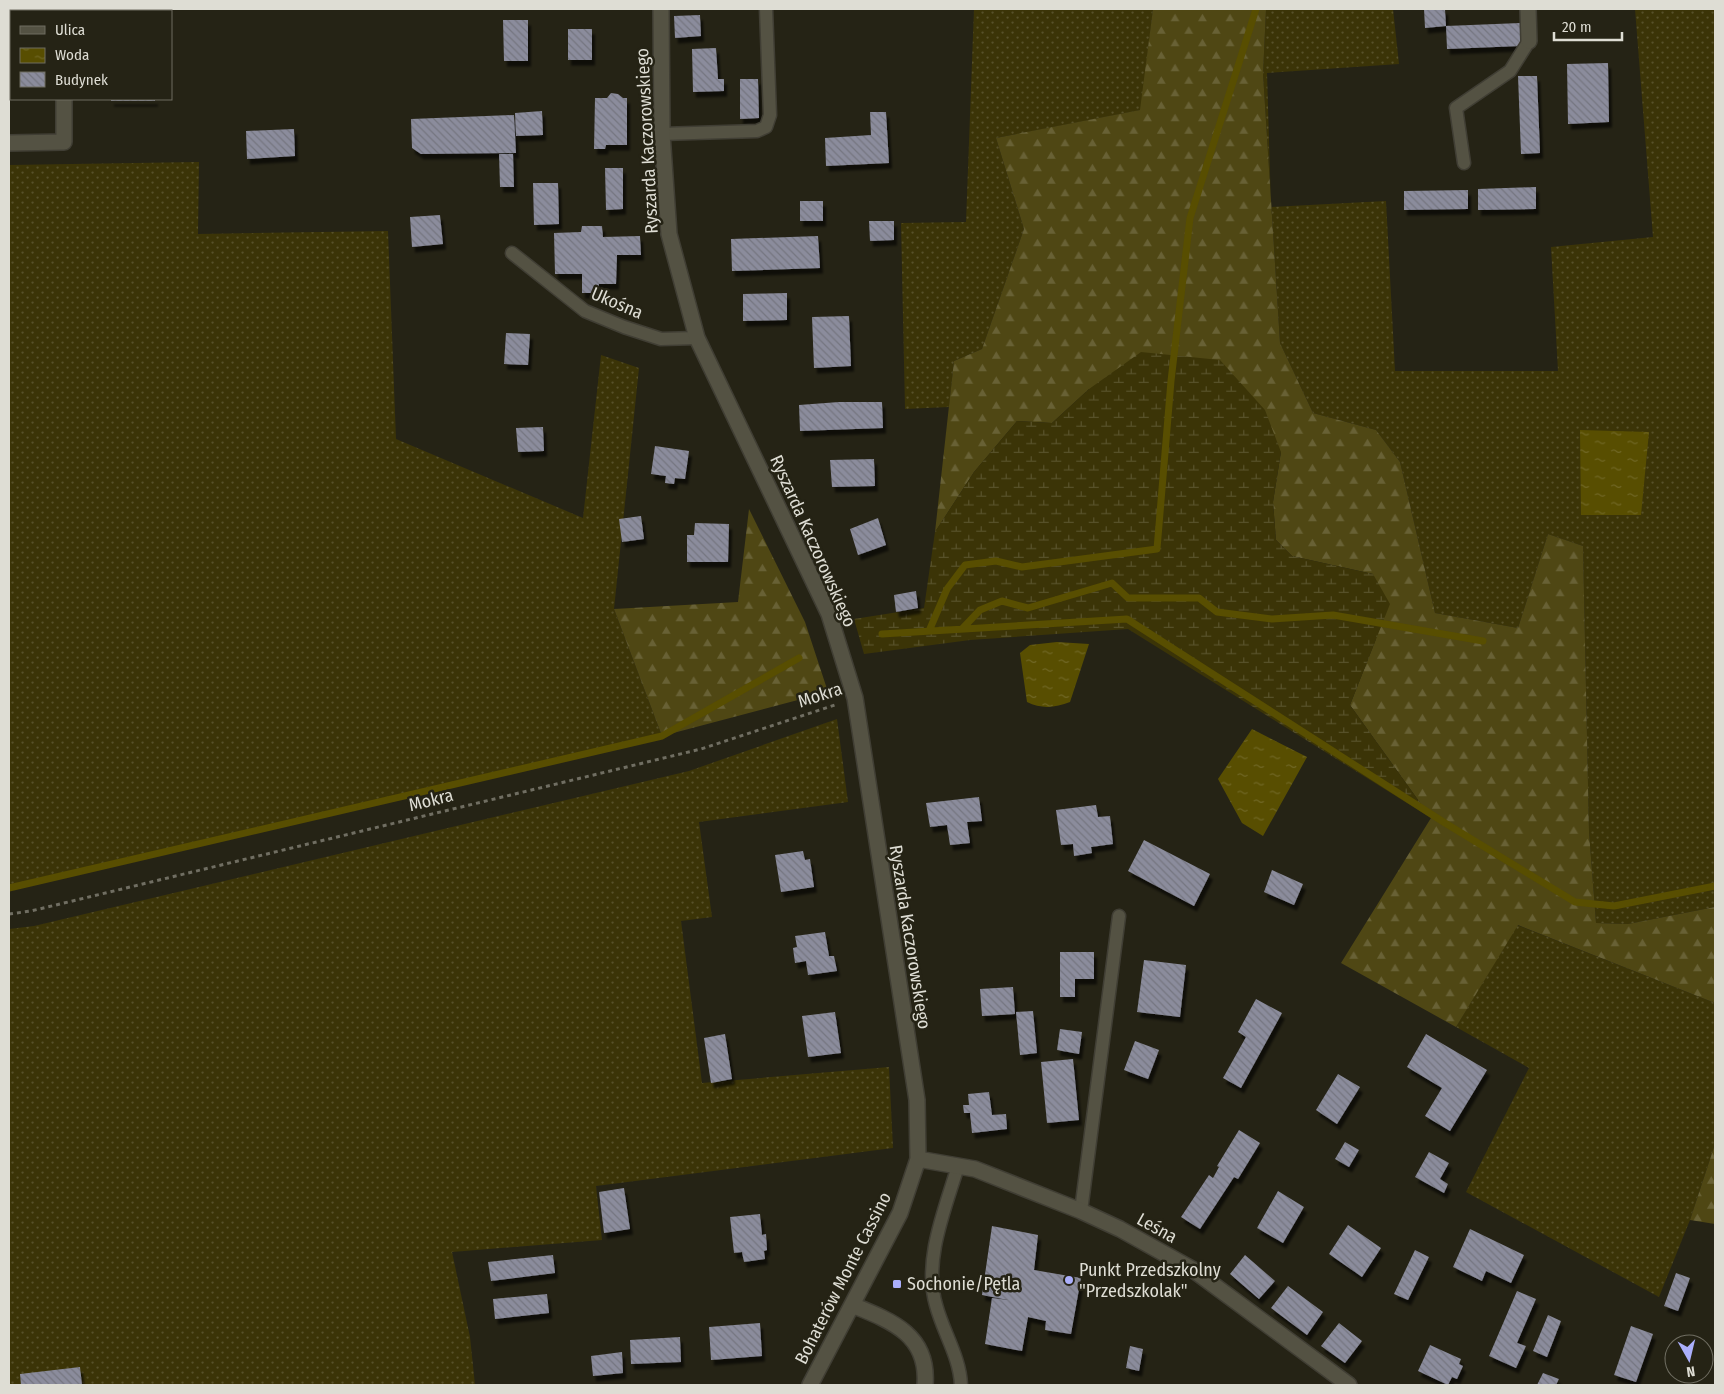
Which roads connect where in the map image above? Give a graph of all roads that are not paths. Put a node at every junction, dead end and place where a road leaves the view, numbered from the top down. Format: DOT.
graph roads {
  1 [pos="662,9"];
  2 [pos="766,9"];
  3 [pos="1528,9"];
  4 [pos="1529,41"];
  5 [pos="64,100"];
  6 [pos="662,134"];
  7 [pos="9,143"];
  8 [pos="1464,163"];
  9 [pos="512,253"];
  10 [pos="696,338"];
  11 [pos="1119,916"];
  12 [pos="918,1159"];
  13 [pos="958,1166"];
  14 [pos="1081,1210"];
  15 [pos="852,1304"];
  16 [pos="810,1385"];
  17 [pos="925,1385"];
  18 [pos="961,1385"];
  19 [pos="1349,1385"];
  1 -- 6 [label="street, Ryszarda Kaczorowskiego"];
  2 -- 6 [label="lane"];
  3 -- 4 [label="street"];
  4 -- 8 [label="lane"];
  5 -- 7 [label="street"];
  6 -- 10 [label="street, Ryszarda Kaczorowskiego"];
  9 -- 10 [label="lane, Ukośna"];
  10 -- 12 [label="street, Ryszarda Kaczorowskiego"];
  11 -- 14 [label="lane"];
  12 -- 13 [label="street, Leśna"];
  12 -- 15 [label="street, Bohaterów Monte Cassino"];
  13 -- 14 [label="street, Leśna"];
  13 -- 18 [label="lane"];
  14 -- 19 [label="street, Leśna"];
  15 -- 16 [label="street, Bohaterów Monte Cassino"];
  15 -- 17 [label="street"];
}
